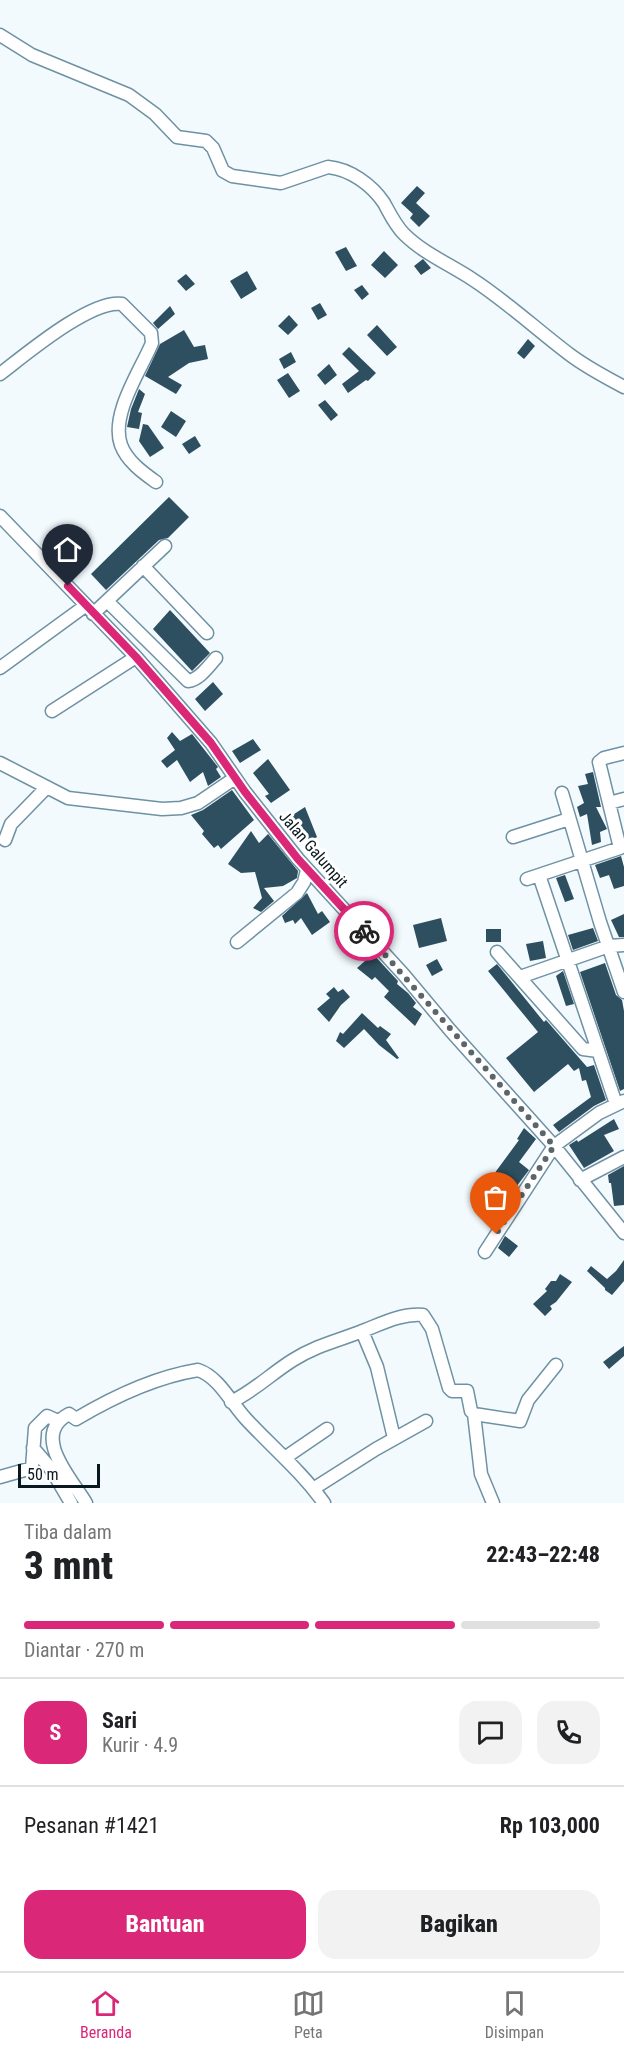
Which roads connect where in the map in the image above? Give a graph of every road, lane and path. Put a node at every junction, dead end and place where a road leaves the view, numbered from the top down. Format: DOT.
graph roads {
  1 [pos="0,35"];
  2 [pos="0,374"];
  3 [pos="624,387"];
  4 [pos="156,482"];
  5 [pos="0,516"];
  6 [pos="165,546"];
  7 [pos="143,566"];
  8 [pos="107,601"];
  9 [pos="89,610"];
  10 [pos="207,633"];
  11 [pos="136,657"];
  12 [pos="216,658"];
  13 [pos="0,668"];
  14 [pos="52,711"];
  15 [pos="624,753"];
  16 [pos="0,763"];
  17 [pos="236,778"];
  18 [pos="47,787"];
  19 [pos="562,793"];
  20 [pos="624,799"];
  21 [pos="609,803"];
  22 [pos="569,819"];
  23 [pos="513,837"];
  24 [pos="5,840"];
  25 [pos="623,851"];
  26 [pos="583,859"];
  27 [pos="307,870"];
  28 [pos="539,875"];
  29 [pos="526,879"];
  30 [pos="237,942"];
  31 [pos="624,945"];
  32 [pos="609,946"];
  33 [pos="497,952"];
  34 [pos="568,961"];
  35 [pos="520,978"];
  36 [pos="624,992"];
  37 [pos="598,1050"];
  38 [pos="620,1102"];
  39 [pos="554,1146"];
  40 [pos="624,1157"];
  41 [pos="580,1180"];
  42 [pos="624,1233"];
  43 [pos="485,1252"];
  44 [pos="362,1331"];
  45 [pos="556,1365"];
  46 [pos="235,1400"];
  47 [pos="474,1414"];
  48 [pos="55,1419"];
  49 [pos="426,1421"];
  50 [pos="327,1429"];
  51 [pos="394,1438"];
  52 [pos="33,1448"];
  53 [pos="291,1454"];
  54 [pos="0,1477"];
  55 [pos="318,1486"];
  56 [pos="71,1503"];
  57 [pos="86,1503"];
  58 [pos="324,1503"];
  59 [pos="493,1503"];
  1 -- 3 [label="street"];
  2 -- 4 [label="street"];
  5 -- 9 [label="street, Jalan Galumpit"];
  6 -- 7 [label="street"];
  7 -- 8 [label="street"];
  7 -- 10 [label="street"];
  8 -- 9 [label="street"];
  8 -- 12 [label="street"];
  9 -- 11 [label="street, Jalan Galumpit"];
  9 -- 13 [label="street"];
  11 -- 14 [label="street"];
  11 -- 17 [label="street, Jalan Galumpit"];
  15 -- 21 [label="street"];
  16 -- 18 [label="street"];
  17 -- 18 [label="street"];
  17 -- 27 [label="street, Jalan Galumpit"];
  18 -- 24 [label="street"];
  19 -- 22 [label="street"];
  20 -- 21 [label="street"];
  21 -- 25 [label="street"];
  22 -- 23 [label="street"];
  22 -- 26 [label="street"];
  25 -- 26 [label="street"];
  26 -- 28 [label="street"];
  26 -- 32 [label="street"];
  27 -- 30 [label="street"];
  27 -- 39 [label="street, Jalan Galumpit"];
  28 -- 29 [label="street"];
  28 -- 34 [label="street"];
  31 -- 32 [label="street"];
  32 -- 34 [label="street"];
  32 -- 36 [label="street"];
  33 -- 35 [label="street"];
  34 -- 35 [label="street"];
  34 -- 37 [label="street"];
  35 -- 37 [label="street"];
  37 -- 38 [label="street"];
  38 -- 39 [label="street"];
  39 -- 41 [label="street, Jalan Galumpit"];
  39 -- 43 [label="street"];
  40 -- 41 [label="street"];
  41 -- 42 [label="street, Jalan Galumpit"];
  44 -- 46 [label="street"];
  44 -- 47 [label="street"];
  44 -- 51 [label="street"];
  45 -- 47 [label="street"];
  46 -- 48 [label="street"];
  46 -- 53 [label="street"];
  47 -- 59 [label="street"];
  48 -- 52 [label="street"];
  48 -- 57 [label="street"];
  49 -- 51 [label="street"];
  50 -- 53 [label="street"];
  51 -- 55 [label="street"];
  52 -- 54 [label="street"];
  52 -- 56 [label="street"];
  53 -- 55 [label="street"];
  55 -- 58 [label="street"];
}
